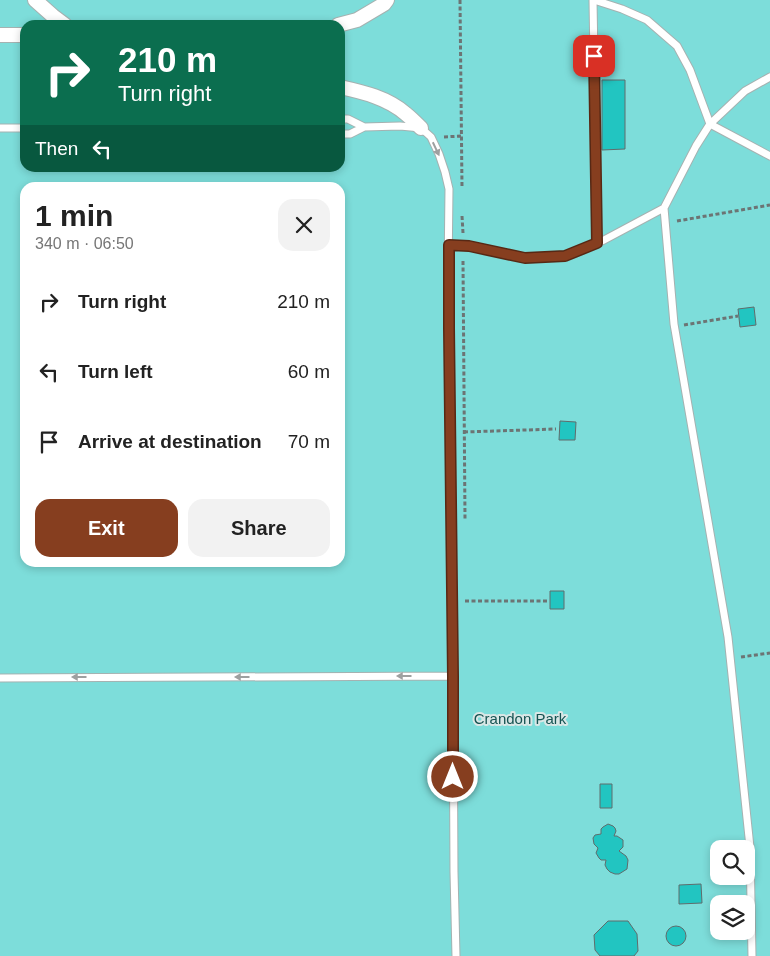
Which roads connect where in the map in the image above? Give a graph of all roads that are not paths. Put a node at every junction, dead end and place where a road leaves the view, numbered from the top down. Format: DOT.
graph roads {
  1 [pos="35,0"];
  2 [pos="387,0"];
  3 [pos="594,0"];
  4 [pos="58,20"];
  5 [pos="345,23"];
  6 [pos="0,35"];
  7 [pos="20,35"];
  8 [pos="770,77"];
  9 [pos="345,88"];
  10 [pos="345,119"];
  11 [pos="710,124"];
  12 [pos="364,127"];
  13 [pos="0,128"];
  14 [pos="20,128"];
  15 [pos="421,128"];
  16 [pos="345,134"];
  17 [pos="770,156"];
  18 [pos="664,208"];
  19 [pos="597,243"];
  20 [pos="449,245"];
  21 [pos="453,676"];
  22 [pos="0,678"];
  23 [pos="456,956"];
  24 [pos="752,956"];
  1 -- 4 [label="street"];
  2 -- 5 [label="street"];
  3 -- 11 [label="lane"];
  3 -- 19 [label="lane"];
  6 -- 7 [label="street"];
  8 -- 11 [label="lane"];
  9 -- 15 [label="street"];
  10 -- 12 [label="lane"];
  11 -- 17 [label="lane"];
  11 -- 18 [label="lane"];
  12 -- 15 [label="lane"];
  12 -- 16 [label="lane"];
  13 -- 14 [label="lane"];
  15 -- 20 [label="lane, one-way"];
  18 -- 19 [label="lane"];
  18 -- 24 [label="lane"];
  19 -- 20 [label="lane"];
  20 -- 21 [label="lane"];
  21 -- 22 [label="lane, one-way"];
  21 -- 23 [label="lane"];
}
